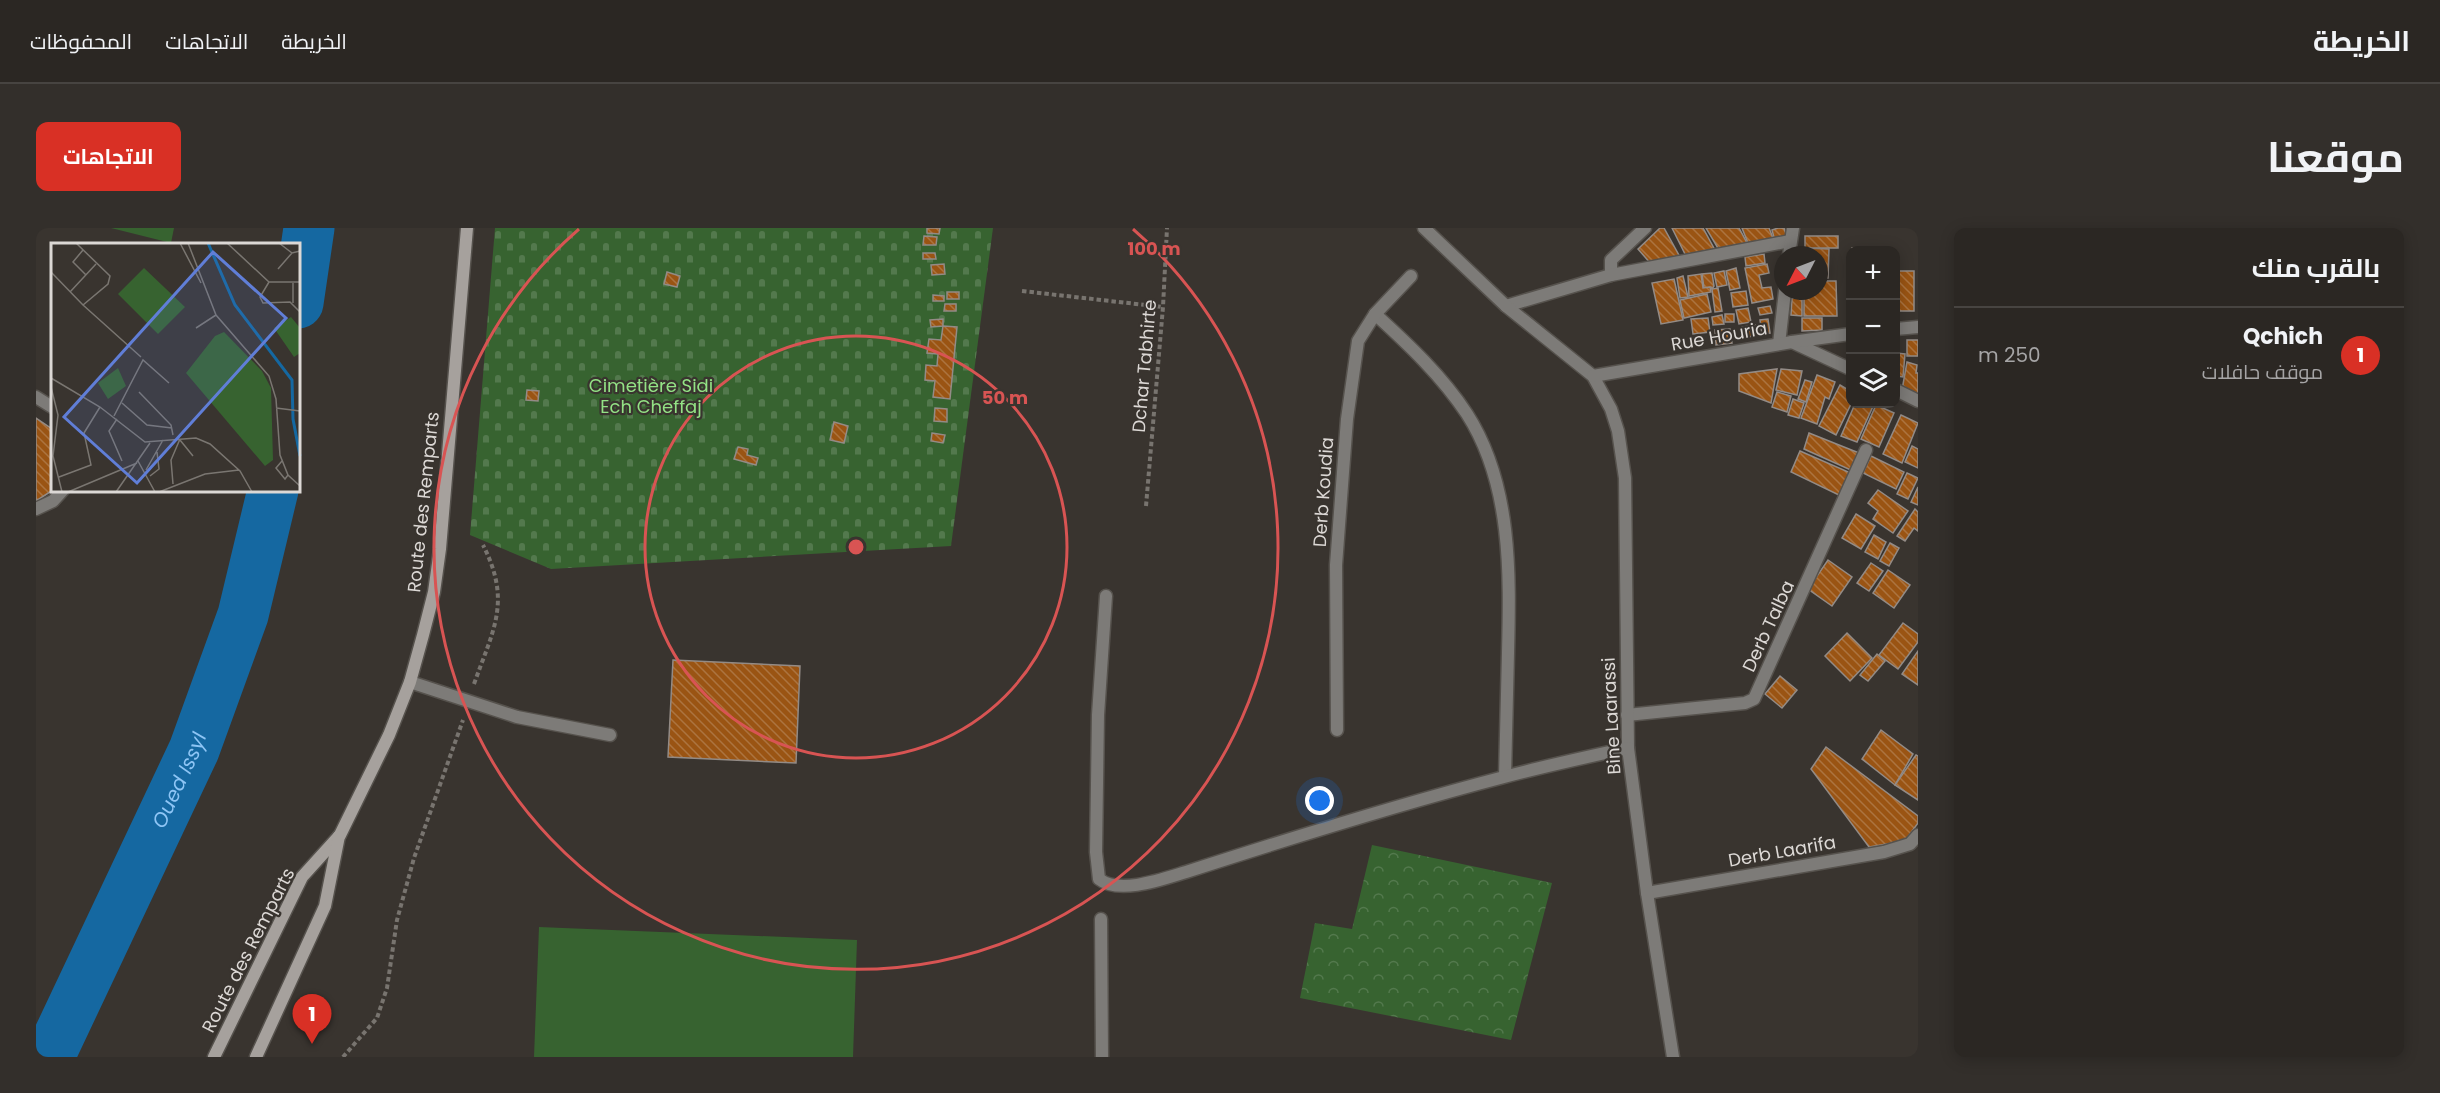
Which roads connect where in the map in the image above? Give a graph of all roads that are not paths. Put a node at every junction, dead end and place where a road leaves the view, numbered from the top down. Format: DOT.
graph roads {
  1 [pos="467,228"];
  2 [pos="1424,228"];
  3 [pos="1645,228"];
  4 [pos="1793,228"];
  5 [pos="1790,242"];
  6 [pos="1790,246"];
  7 [pos="1611,275"];
  8 [pos="1411,276"];
  9 [pos="1784,300"];
  10 [pos="1506,306"];
  11 [pos="1375,314"];
  12 [pos="1918,327"];
  13 [pos="1900,329"];
  14 [pos="1846,335"];
  15 [pos="1792,342"];
  16 [pos="1779,344"];
  17 [pos="1846,367"];
  18 [pos="1593,376"];
  19 [pos="1900,392"];
  20 [pos="36,397"];
  21 [pos="1918,401"];
  22 [pos="51,406"];
  23 [pos="1866,450"];
  24 [pos="61,492"];
  25 [pos="36,509"];
  26 [pos="1106,596"];
  27 [pos="410,682"];
  28 [pos="1626,715"];
  29 [pos="1337,730"];
  30 [pos="610,735"];
  31 [pos="1628,747"];
  32 [pos="1505,776"];
  33 [pos="340,835"];
  34 [pos="1918,835"];
  35 [pos="1647,892"];
  36 [pos="1101,920"];
  37 [pos="214,1057"];
  38 [pos="256,1057"];
  39 [pos="1102,1057"];
  40 [pos="1673,1057"];
  1 -- 27 [label="main road, Route des Remparts"];
  2 -- 10 [label="street"];
  3 -- 7 [label="street"];
  4 -- 5 [label="street"];
  5 -- 6 [label="street"];
  5 -- 7 [label="street"];
  7 -- 10 [label="street"];
  8 -- 11 [label="street, Derb Koudia"];
  9 -- 16 [label="street"];
  10 -- 18 [label="street"];
  11 -- 29 [label="street, Derb Koudia"];
  11 -- 32 [label="street"];
  12 -- 13 [label="street"];
  14 -- 15 [label="street, Rue Houria"];
  15 -- 16 [label="street, Rue Houria"];
  15 -- 17 [label="street"];
  16 -- 18 [label="street, Rue Houria"];
  18 -- 28 [label="street, Bine Laarassi"];
  19 -- 21 [label="street"];
  20 -- 22 [label="street"];
  23 -- 28 [label="street, Derb Talba"];
  24 -- 25 [label="street"];
  26 -- 32 [label="street"];
  27 -- 30 [label="street"];
  27 -- 33 [label="main road, Route des Remparts"];
  28 -- 31 [label="street, Bine Laarassi"];
  31 -- 32 [label="street"];
  31 -- 35 [label="street, Bine Laarassi"];
  33 -- 37 [label="main road, Route des Remparts"];
  33 -- 38 [label="main road, Route des Remparts"];
  34 -- 35 [label="street, Derb Laarifa"];
  35 -- 40 [label="street, Bine Laarassi"];
  36 -- 39 [label="street"];
}
